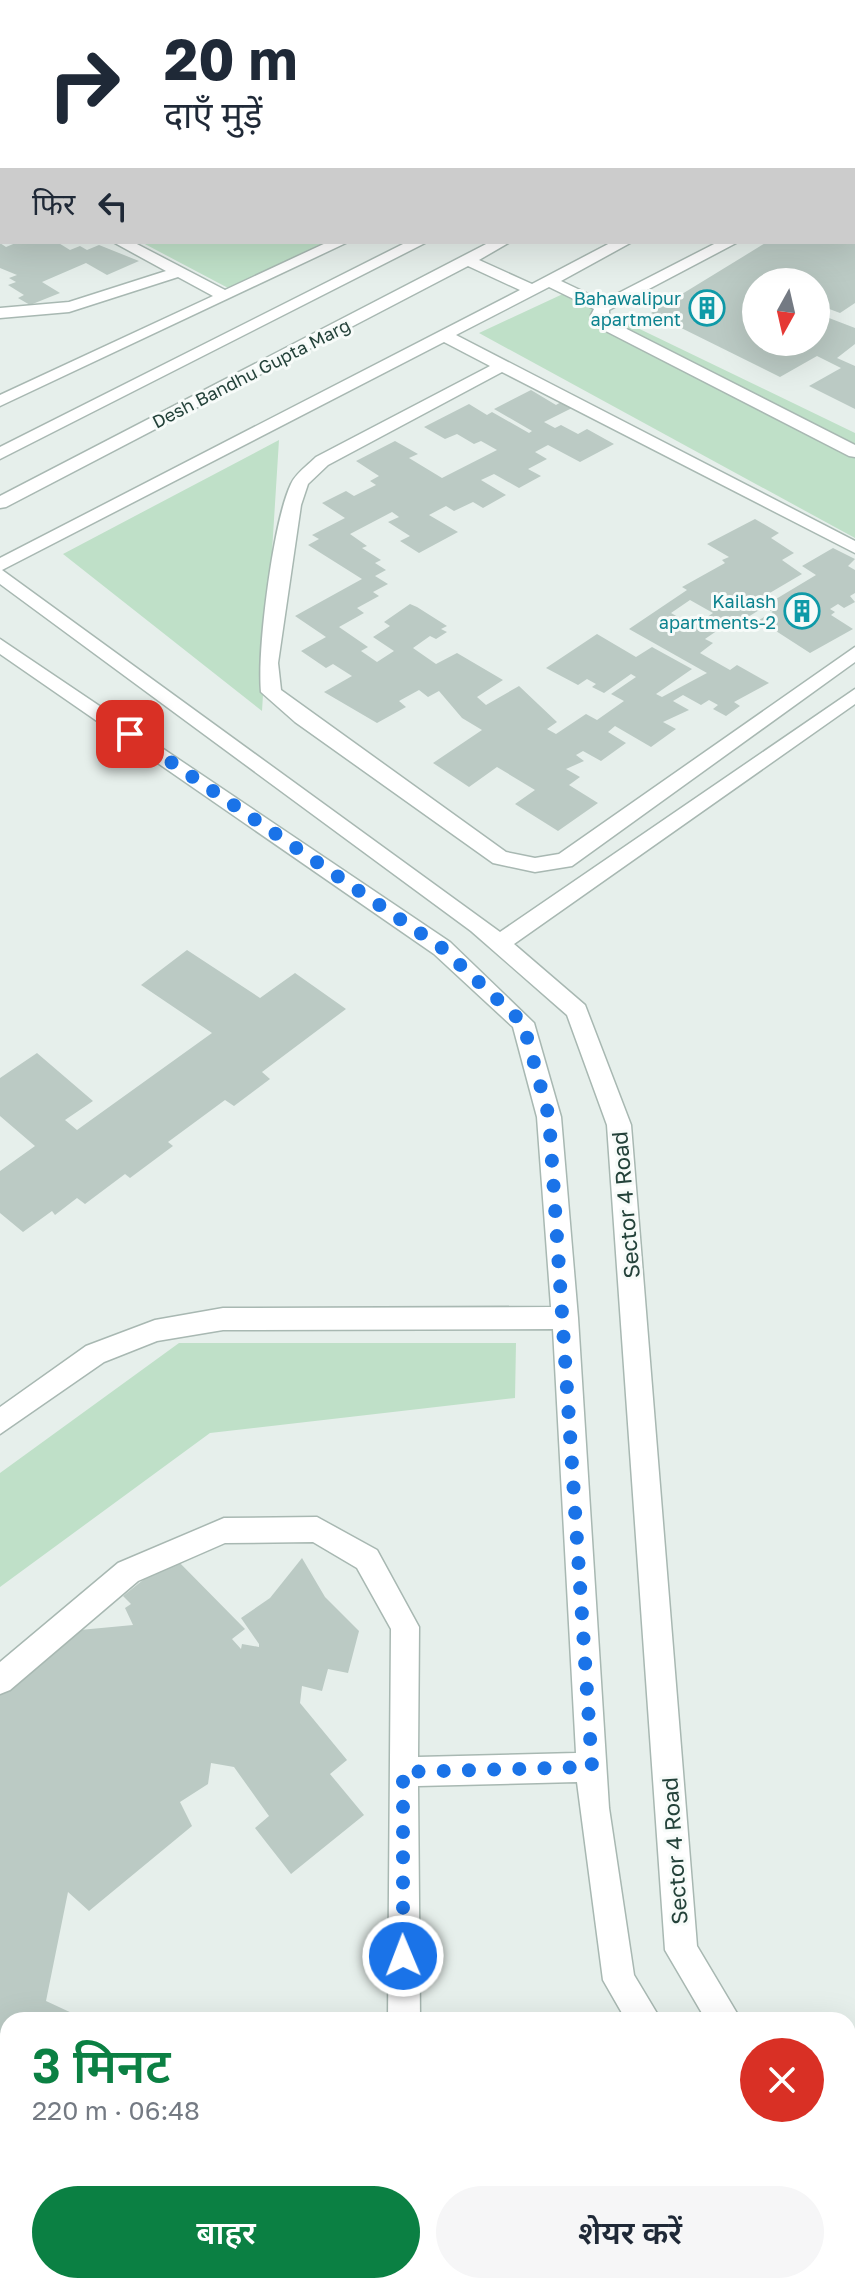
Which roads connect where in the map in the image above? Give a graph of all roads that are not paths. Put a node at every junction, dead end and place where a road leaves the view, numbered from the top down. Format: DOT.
graph roads {
  1 [pos="125,244"];
  2 [pos="336,244"];
  3 [pos="415,244"];
  4 [pos="498,244"];
  5 [pos="620,244"];
  6 [pos="726,244"];
  7 [pos="467,260"];
  8 [pos="178,272"];
  9 [pos="549,281"];
  10 [pos="533,290"];
  11 [pos="225,296"];
  12 [pos="603,307"];
  13 [pos="0,313"];
  14 [pos="443,335"];
  15 [pos="501,366"];
  16 [pos="0,401"];
  17 [pos="855,452"];
  18 [pos="0,454"];
  19 [pos="0,503"];
  20 [pos="855,548"];
  21 [pos="0,565"];
  22 [pos="0,575"];
  23 [pos="0,645"];
  24 [pos="855,653"];
  25 [pos="855,695"];
  26 [pos="500,943"];
  27 [pos="565,1318"];
  28 [pos="0,1422"];
  29 [pos="0,1680"];
  30 [pos="592,1767"];
  31 [pos="403,1772"];
  32 [pos="404,2012"];
  33 [pos="640,2012"];
  34 [pos="720,2012"];
  1 -- 8 [label="street"];
  2 -- 11 [label="street"];
  3 -- 18 [label="street, Desh Bandhu Gupta Marg"];
  4 -- 7 [label="street, Desh Bandhu Gupta Marg"];
  5 -- 9 [label="street"];
  6 -- 12 [label="street"];
  7 -- 10 [label="street"];
  7 -- 19 [label="street, Desh Bandhu Gupta Marg"];
  8 -- 11 [label="street"];
  8 -- 13 [label="street"];
  9 -- 10 [label="street"];
  9 -- 12 [label="street"];
  10 -- 14 [label="street"];
  11 -- 16 [label="street"];
  12 -- 17 [label="street"];
  14 -- 15 [label="street"];
  14 -- 21 [label="street"];
  15 -- 20 [label="street"];
  15 -- 24 [label="street"];
  22 -- 26 [label="street, Sector 4 Road"];
  23 -- 27 [label="street"];
  25 -- 26 [label="street"];
  26 -- 34 [label="street, Sector 4 Road"];
  27 -- 28 [label="street"];
  27 -- 30 [label="street"];
  29 -- 31 [label="street"];
  30 -- 31 [label="street"];
  30 -- 33 [label="street"];
  31 -- 32 [label="street"];
}
